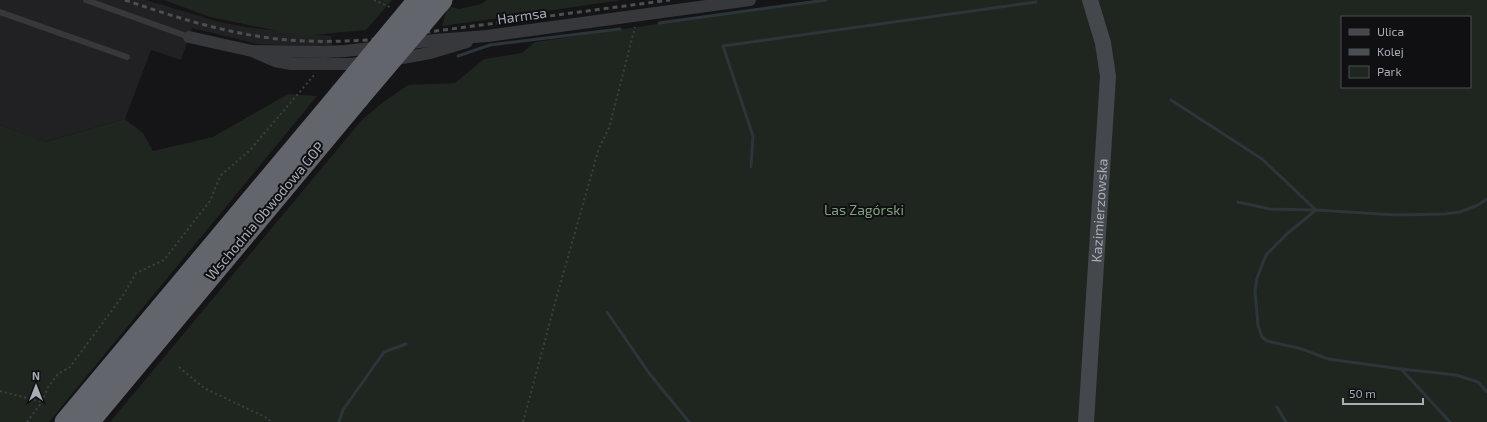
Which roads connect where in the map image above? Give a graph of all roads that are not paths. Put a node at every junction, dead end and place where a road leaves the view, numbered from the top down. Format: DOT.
graph roads {
  1 [pos="86,0"];
  2 [pos="418,0"];
  3 [pos="442,0"];
  4 [pos="750,0"];
  5 [pos="1090,0"];
  6 [pos="0,12"];
  7 [pos="487,36"];
  8 [pos="189,37"];
  9 [pos="252,52"];
  10 [pos="127,57"];
  11 [pos="349,96"];
  12 [pos="65,422"];
  13 [pos="89,422"];
  14 [pos="1086,422"];
  1 -- 8 [label="lane"];
  2 -- 11 [label="highway, Wschodnia Obwodowa GOP, bridge"];
  3 -- 11 [label="highway, Wschodnia Obwodowa GOP, bridge"];
  4 -- 7 [label="street, Harmsa"];
  5 -- 14 [label="street, Kazimierzowska"];
  6 -- 10 [label="lane"];
  7 -- 9 [label="street, Harmsa"];
  7 -- 9 [label="street, Harmsa"];
  8 -- 9 [label="street, Harmsa"];
  11 -- 12 [label="highway, Wschodnia Obwodowa GOP"];
  11 -- 13 [label="highway, Wschodnia Obwodowa GOP"];
}
